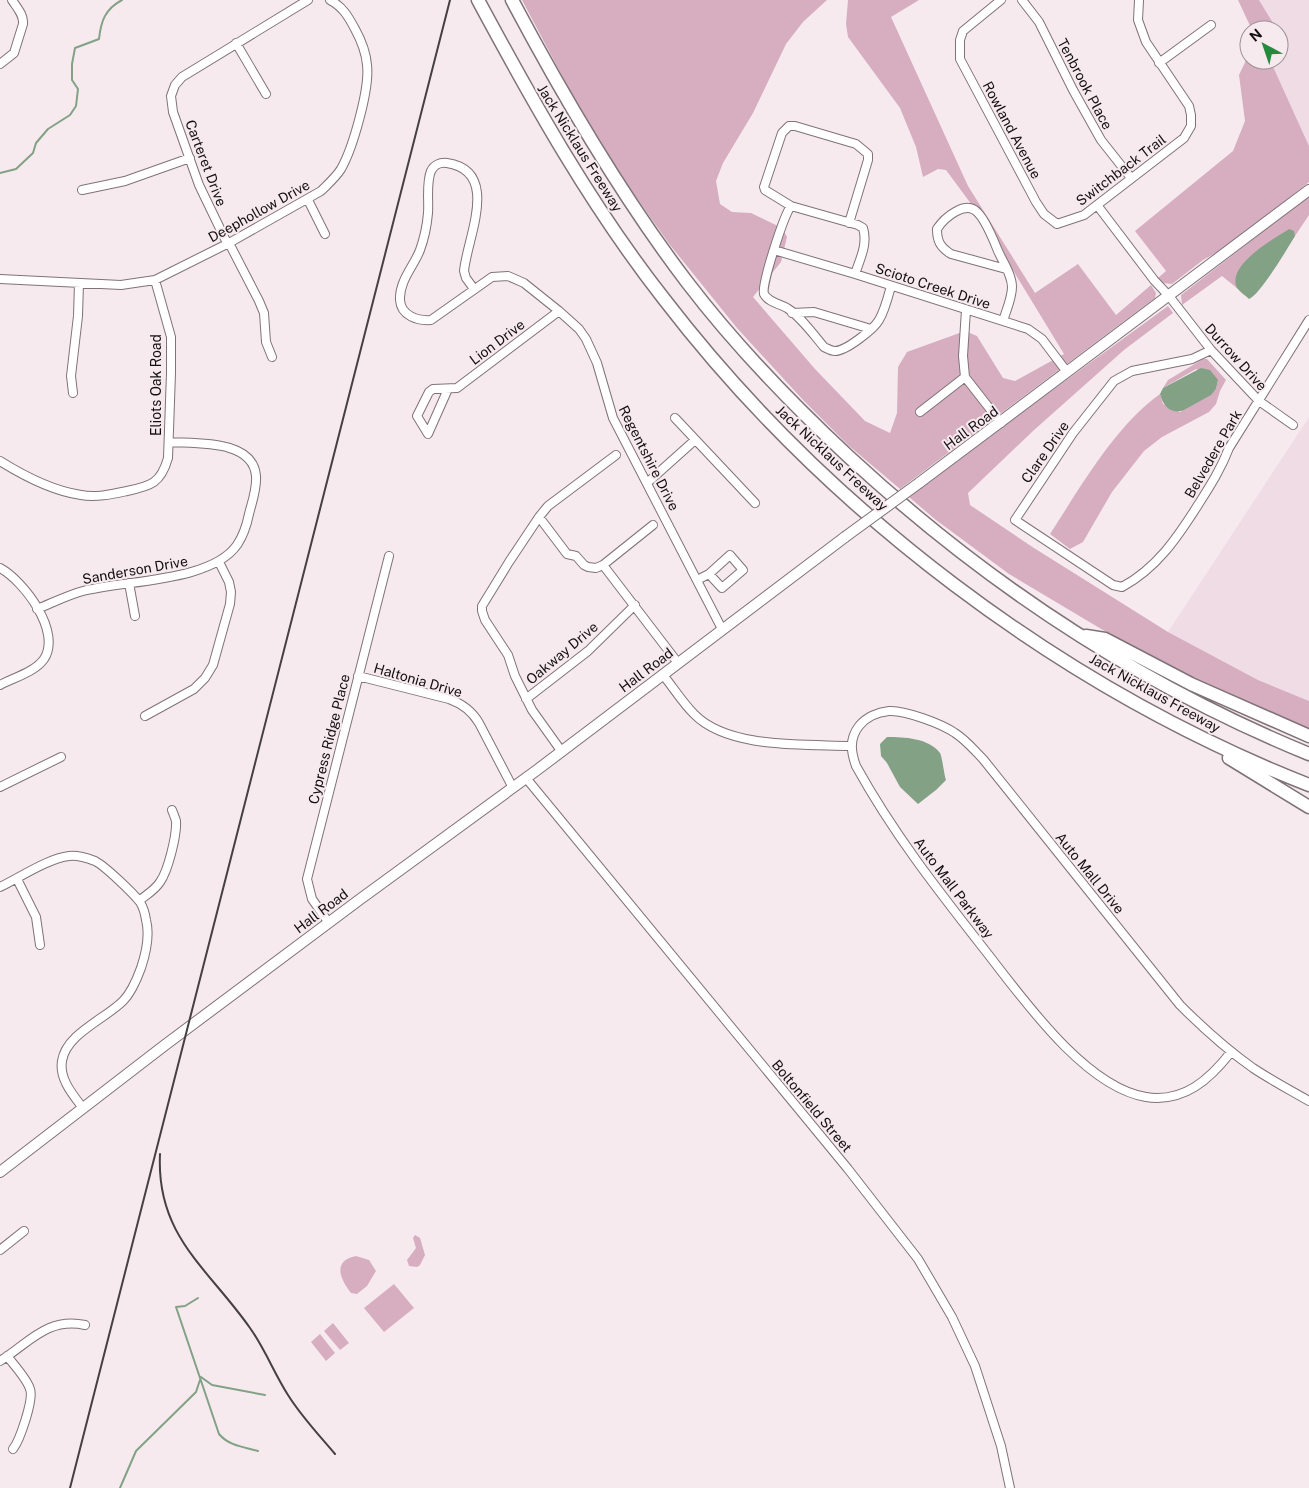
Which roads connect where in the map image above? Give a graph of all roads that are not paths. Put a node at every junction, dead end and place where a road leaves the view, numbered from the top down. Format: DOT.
graph roads {
  1 [pos="12,0"];
  2 [pos="308,0"];
  3 [pos="330,0"];
  4 [pos="478,0"];
  5 [pos="512,0"];
  6 [pos="1001,0"];
  7 [pos="1022,0"];
  8 [pos="1139,0"];
  9 [pos="1211,25"];
  10 [pos="236,43"];
  11 [pos="1159,63"];
  12 [pos="0,64"];
  13 [pos="266,94"];
  14 [pos="190,158"];
  15 [pos="1131,178"];
  16 [pos="82,190"];
  17 [pos="1309,190"];
  18 [pos="308,200"];
  19 [pos="1097,205"];
  20 [pos="791,206"];
  21 [pos="849,223"];
  22 [pos="1057,224"];
  23 [pos="325,234"];
  24 [pos="228,243"];
  25 [pos="774,250"];
  26 [pos="1006,269"];
  27 [pos="855,274"];
  28 [pos="0,279"];
  29 [pos="154,280"];
  30 [pos="79,283"];
  31 [pos="891,286"];
  32 [pos="474,289"];
  33 [pos="1169,296"];
  34 [pos="559,310"];
  35 [pos="966,310"];
  36 [pos="792,313"];
  37 [pos="1309,320"];
  38 [pos="1003,321"];
  39 [pos="871,330"];
  40 [pos="1211,350"];
  41 [pos="272,356"];
  42 [pos="1068,372"];
  43 [pos="965,377"];
  44 [pos="448,389"];
  45 [pos="73,393"];
  46 [pos="1259,401"];
  47 [pos="920,412"];
  48 [pos="675,418"];
  49 [pos="1000,423"];
  50 [pos="1293,425"];
  51 [pos="695,440"];
  52 [pos="169,442"];
  53 [pos="616,456"];
  54 [pos="0,461"];
  55 [pos="647,483"];
  56 [pos="755,503"];
  57 [pos="539,517"];
  58 [pos="654,525"];
  59 [pos="389,556"];
  60 [pos="219,562"];
  61 [pos="603,565"];
  62 [pos="0,568"];
  63 [pos="709,574"];
  64 [pos="697,580"];
  65 [pos="129,583"];
  66 [pos="1122,587"];
  67 [pos="635,605"];
  68 [pos="37,609"];
  69 [pos="136,616"];
  70 [pos="722,629"];
  71 [pos="1081,636"];
  72 [pos="678,663"];
  73 [pos="663,674"];
  74 [pos="358,676"];
  75 [pos="0,685"];
  76 [pos="526,699"];
  77 [pos="145,716"];
  78 [pos="1172,722"];
  79 [pos="1309,736"];
  80 [pos="851,746"];
  81 [pos="562,752"];
  82 [pos="1309,754"];
  83 [pos="60,757"];
  84 [pos="526,778"];
  85 [pos="1309,785"];
  86 [pos="0,787"];
  87 [pos="513,788"];
  88 [pos="1309,807"];
  89 [pos="172,810"];
  90 [pos="17,879"];
  91 [pos="0,887"];
  92 [pos="139,901"];
  93 [pos="329,923"];
  94 [pos="40,946"];
  95 [pos="1231,1052"];
  96 [pos="1309,1101"];
  97 [pos="83,1108"];
  98 [pos="0,1172"];
  99 [pos="24,1231"];
  100 [pos="0,1250"];
  101 [pos="85,1325"];
  102 [pos="7,1356"];
  103 [pos="0,1361"];
  104 [pos="13,1449"];
  105 [pos="1010,1488"];
  1 -- 12 [label="street"];
  2 -- 10 [label="street"];
  3 -- 18 [label="street, Deephollow Drive"];
  4 -- 78 [label="highway, Jack Nicklaus Freeway"];
  5 -- 71 [label="highway, Jack Nicklaus Freeway"];
  6 -- 22 [label="street, Rowland Avenue"];
  7 -- 15 [label="street, Tenbrook Place"];
  8 -- 11 [label="street"];
  9 -- 11 [label="street"];
  10 -- 13 [label="street"];
  10 -- 14 [label="street, Carteret Drive"];
  11 -- 15 [label="street, Switchback Trail"];
  14 -- 16 [label="street"];
  14 -- 24 [label="street, Carteret Drive"];
  15 -- 19 [label="street, Switchback Trail"];
  17 -- 33 [label="main road, Hall Road"];
  18 -- 23 [label="street"];
  18 -- 24 [label="street, Deephollow Drive"];
  19 -- 22 [label="street, Switchback Trail"];
  19 -- 33 [label="street, Durrow Drive"];
  20 -- 21 [label="street"];
  20 -- 21 [label="street"];
  20 -- 25 [label="street"];
  21 -- 27 [label="street"];
  24 -- 29 [label="street, Deephollow Drive"];
  24 -- 41 [label="street, Carteret Drive"];
  25 -- 27 [label="street, Scioto Creek Drive"];
  25 -- 36 [label="street"];
  26 -- 26 [label="street"];
  26 -- 38 [label="street"];
  27 -- 31 [label="street, Scioto Creek Drive"];
  28 -- 30 [label="street, Deephollow Drive"];
  29 -- 30 [label="street, Deephollow Drive"];
  29 -- 52 [label="street, Eliots Oak Road"];
  30 -- 45 [label="street"];
  31 -- 35 [label="street, Scioto Creek Drive"];
  31 -- 39 [label="street"];
  32 -- 32 [label="street, Regentshire Drive"];
  32 -- 34 [label="street, Regentshire Drive"];
  33 -- 40 [label="street, Durrow Drive"];
  33 -- 42 [label="main road, Hall Road"];
  34 -- 44 [label="street, Lion Drive"];
  34 -- 55 [label="street, Regentshire Drive"];
  35 -- 38 [label="street, Scioto Creek Drive"];
  35 -- 43 [label="street"];
  36 -- 39 [label="street"];
  36 -- 39 [label="street"];
  37 -- 46 [label="street, Belvedere Park"];
  38 -- 42 [label="street, Scioto Creek Drive"];
  40 -- 46 [label="street, Durrow Drive"];
  40 -- 66 [label="street, Clare Drive"];
  42 -- 49 [label="main road, Hall Road"];
  43 -- 47 [label="street"];
  43 -- 49 [label="street"];
  44 -- 44 [label="street, Lion Drive"];
  46 -- 50 [label="street, Durrow Drive"];
  46 -- 66 [label="street, Belvedere Park"];
  48 -- 51 [label="street"];
  49 -- 70 [label="main road, Hall Road, bridge"];
  51 -- 55 [label="street"];
  51 -- 56 [label="street"];
  52 -- 54 [label="street, Eliots Oak Road"];
  52 -- 60 [label="street, Sanderson Drive"];
  53 -- 57 [label="street"];
  55 -- 64 [label="street, Regentshire Drive"];
  57 -- 61 [label="street"];
  57 -- 76 [label="street"];
  58 -- 61 [label="street"];
  59 -- 74 [label="street, Cypress Ridge Place"];
  60 -- 65 [label="street, Sanderson Drive"];
  60 -- 77 [label="street"];
  61 -- 67 [label="street"];
  62 -- 68 [label="street"];
  63 -- 63 [label="street"];
  63 -- 64 [label="street"];
  64 -- 70 [label="street, Regentshire Drive"];
  65 -- 68 [label="street, Sanderson Drive"];
  65 -- 69 [label="street"];
  67 -- 72 [label="street"];
  67 -- 76 [label="street, Oakway Drive"];
  68 -- 75 [label="street"];
  70 -- 72 [label="main road, Hall Road"];
  71 -- 79 [label="highway"];
  71 -- 82 [label="highway, Jack Nicklaus Freeway"];
  72 -- 73 [label="main road, Hall Road"];
  73 -- 80 [label="street"];
  73 -- 81 [label="main road, Hall Road"];
  74 -- 87 [label="street, Haltonia Drive"];
  74 -- 93 [label="street, Cypress Ridge Place"];
  76 -- 81 [label="street"];
  78 -- 85 [label="highway, Jack Nicklaus Freeway"];
  78 -- 88 [label="highway"];
  80 -- 95 [label="street, Auto Mall Drive"];
  80 -- 95 [label="street, Auto Mall Parkway"];
  81 -- 84 [label="main road, Hall Road"];
  83 -- 86 [label="street"];
  84 -- 87 [label="main road, Hall Road"];
  84 -- 105 [label="street, Boltonfield Street"];
  87 -- 93 [label="main road, Hall Road"];
  89 -- 92 [label="street"];
  90 -- 91 [label="street"];
  90 -- 92 [label="street"];
  90 -- 94 [label="street"];
  92 -- 97 [label="street"];
  93 -- 97 [label="main road, Hall Road"];
  95 -- 96 [label="street, Auto Mall Drive"];
  97 -- 98 [label="main road, Hall Road"];
  99 -- 100 [label="street"];
  101 -- 102 [label="street"];
  102 -- 103 [label="street"];
  102 -- 104 [label="street"];
}
